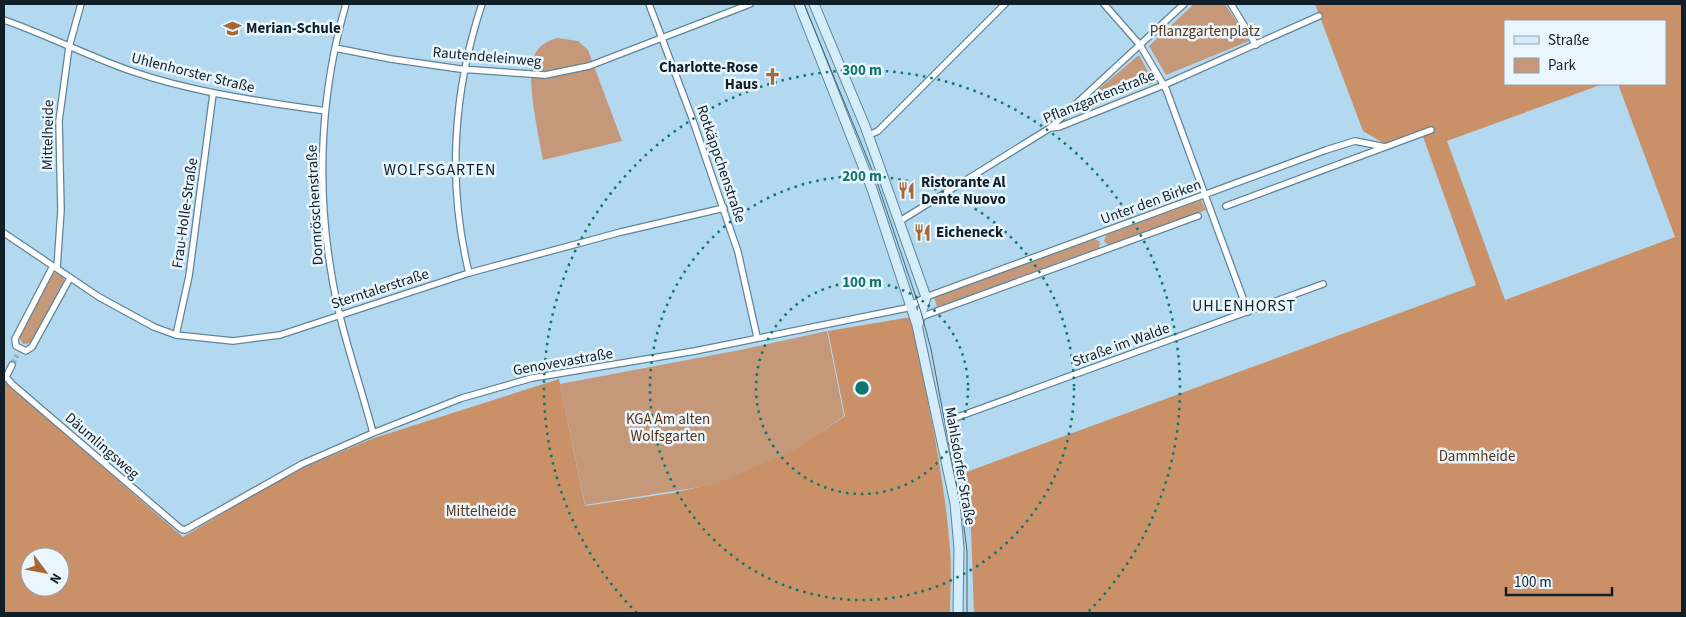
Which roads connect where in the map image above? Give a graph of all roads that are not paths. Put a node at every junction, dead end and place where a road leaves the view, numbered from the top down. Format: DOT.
graph roads {
  1 [pos="81,4"];
  2 [pos="346,4"];
  3 [pos="482,4"];
  4 [pos="649,4"];
  5 [pos="750,4"];
  6 [pos="798,4"];
  7 [pos="814,4"];
  8 [pos="1005,4"];
  9 [pos="1104,4"];
  10 [pos="1184,4"];
  11 [pos="1231,4"];
  12 [pos="1319,16"];
  13 [pos="4,20"];
  14 [pos="662,37"];
  15 [pos="1140,45"];
  16 [pos="1256,45"];
  17 [pos="69,47"];
  18 [pos="335,48"];
  19 [pos="464,70"];
  20 [pos="1164,85"];
  21 [pos="213,94"];
  22 [pos="326,111"];
  23 [pos="1050,128"];
  24 [pos="1431,130"];
  25 [pos="869,135"];
  26 [pos="1385,147"];
  27 [pos="1206,195"];
  28 [pos="1226,206"];
  29 [pos="724,208"];
  30 [pos="1198,216"];
  31 [pos="900,221"];
  32 [pos="4,233"];
  33 [pos="55,267"];
  34 [pos="469,273"];
  35 [pos="70,278"];
  36 [pos="1323,284"];
  37 [pos="926,297"];
  38 [pos="912,305"];
  39 [pos="1248,312"];
  40 [pos="341,315"];
  41 [pos="918,321"];
  42 [pos="176,335"];
  43 [pos="757,337"];
  44 [pos="12,365"];
  45 [pos="955,418"];
  46 [pos="373,433"];
  47 [pos="185,530"];
  48 [pos="958,613"];
  1 -- 17 [label="street, Mittelheide"];
  2 -- 18 [label="street, Dornröschenstraße"];
  3 -- 19 [label="street"];
  4 -- 14 [label="street, Rotkäppchenstraße"];
  5 -- 14 [label="street, Rautendeleinweg"];
  6 -- 38 [label="main road, Mahlsdorfer Straße"];
  7 -- 25 [label="main road"];
  8 -- 25 [label="street"];
  9 -- 15 [label="street"];
  10 -- 15 [label="street"];
  11 -- 16 [label="street"];
  12 -- 16 [label="street, Pflanzgartenstraße"];
  13 -- 17 [label="street, Uhlenhorster Straße"];
  14 -- 19 [label="street, Rautendeleinweg"];
  14 -- 29 [label="street, Rotkäppchenstraße"];
  15 -- 20 [label="street"];
  15 -- 23 [label="street"];
  16 -- 20 [label="street, Pflanzgartenstraße"];
  17 -- 21 [label="street, Uhlenhorster Straße"];
  17 -- 33 [label="street, Mittelheide"];
  18 -- 19 [label="street, Rautendeleinweg"];
  18 -- 22 [label="street, Dornröschenstraße"];
  19 -- 34 [label="street"];
  20 -- 23 [label="street, Pflanzgartenstraße"];
  20 -- 27 [label="street"];
  21 -- 22 [label="street, Uhlenhorster Straße"];
  21 -- 42 [label="street, Frau-Holle-Straße"];
  22 -- 40 [label="street, Dornröschenstraße"];
  23 -- 31 [label="street, Pflanzgartenstraße"];
  24 -- 26 [label="street"];
  25 -- 31 [label="main road"];
  26 -- 27 [label="street, Unter den Birken"];
  26 -- 28 [label="street"];
  27 -- 37 [label="street, Unter den Birken"];
  27 -- 39 [label="street"];
  29 -- 34 [label="street, Sterntalerstraße"];
  29 -- 43 [label="street, Rotkäppchenstraße"];
  30 -- 41 [label="street, Unter den Birken"];
  31 -- 37 [label="main road"];
  32 -- 33 [label="street, Sterntalerstraße"];
  33 -- 35 [label="street, Sterntalerstraße"];
  33 -- 35 [label="street, Mittelheide"];
  34 -- 40 [label="street, Sterntalerstraße"];
  35 -- 42 [label="street, Sterntalerstraße"];
  36 -- 39 [label="street, Straße im Walde"];
  37 -- 38 [label="street, Unter den Birken"];
  37 -- 41 [label="main road, Mahlsdorfer Straße"];
  38 -- 41 [label="main road, Mahlsdorfer Straße"];
  38 -- 43 [label="street, Genovevastraße"];
  39 -- 45 [label="street, Straße im Walde"];
  40 -- 42 [label="street, Sterntalerstraße"];
  40 -- 46 [label="street, Dornröschenstraße"];
  41 -- 48 [label="main road, Mahlsdorfer Straße"];
  43 -- 46 [label="street, Genovevastraße"];
  44 -- 47 [label="street, Däumlingsweg"];
  46 -- 47 [label="street, Genovevastraße"];
}
